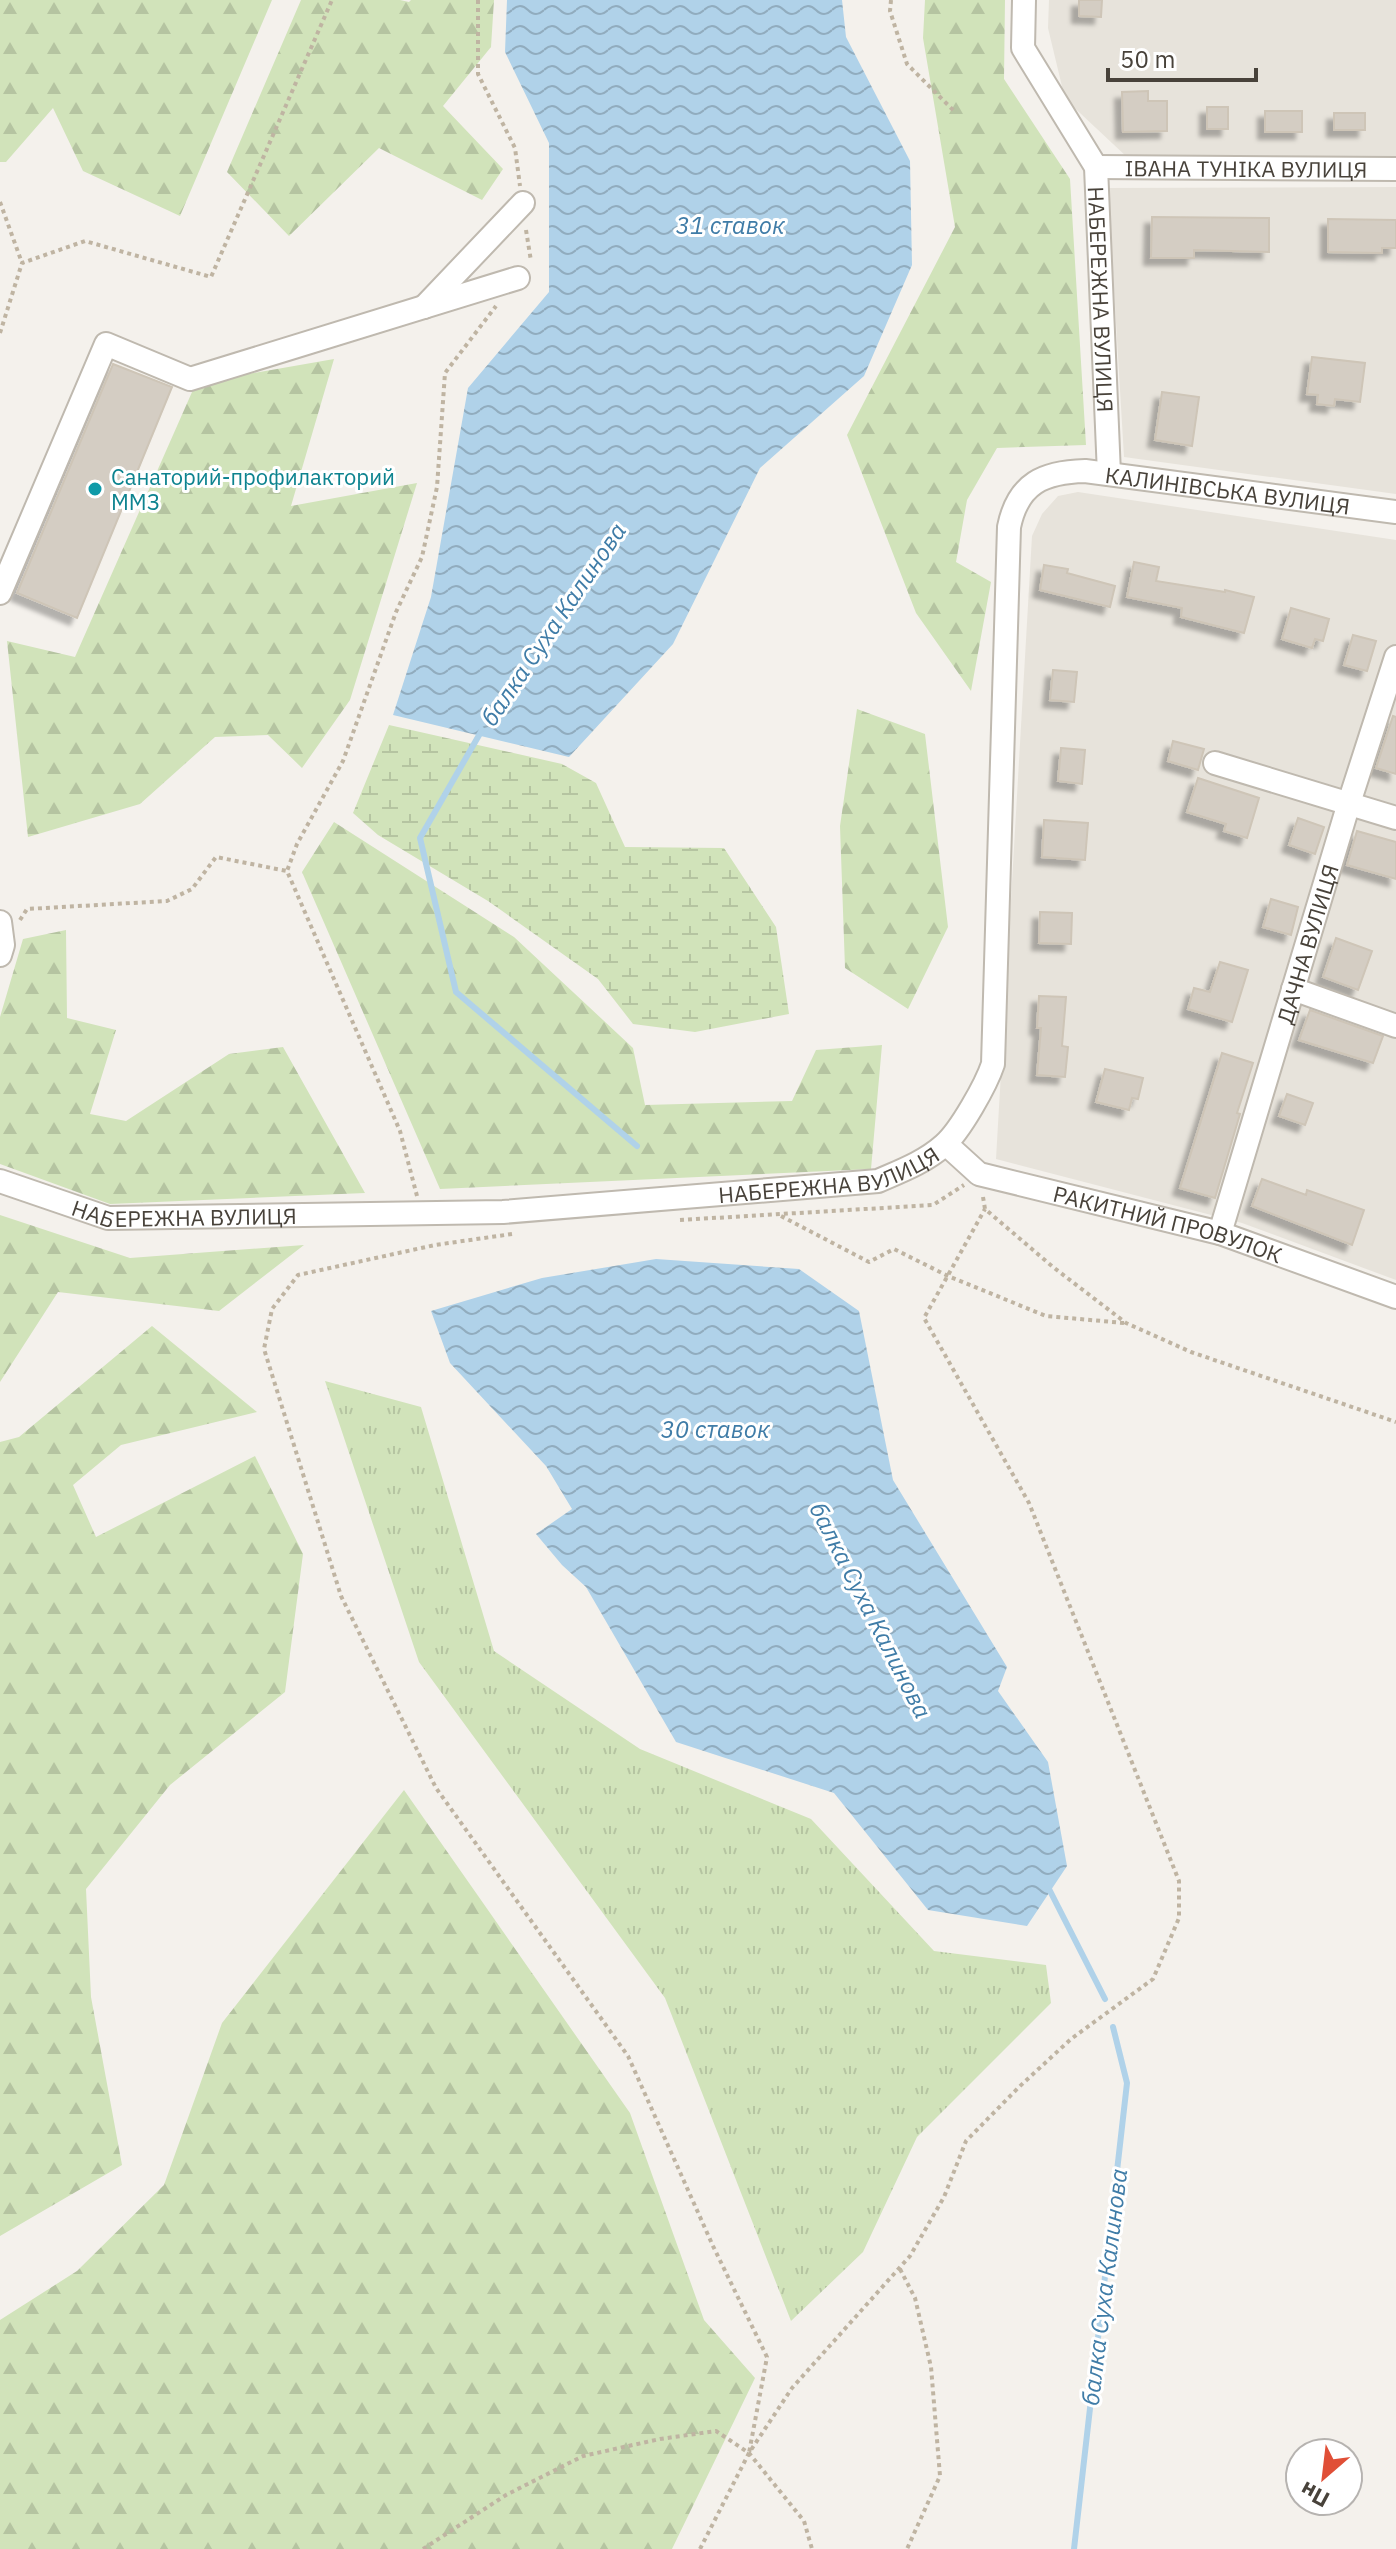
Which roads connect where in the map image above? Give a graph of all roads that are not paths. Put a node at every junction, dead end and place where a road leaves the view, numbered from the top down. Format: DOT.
graph roads {
  1 [pos="1024,0"];
  2 [pos="1096,167"];
  3 [pos="1396,169"];
  4 [pos="523,203"];
  5 [pos="518,278"];
  6 [pos="423,307"];
  7 [pos="1061,472"];
  8 [pos="1109,474"];
  9 [pos="1396,512"];
  10 [pos="0,593"];
  11 [pos="1396,657"];
  12 [pos="1215,763"];
  13 [pos="1349,803"];
  14 [pos="1396,818"];
  15 [pos="0,922"];
  16 [pos="1,950"];
  17 [pos="1293,989"];
  18 [pos="1396,1026"];
  19 [pos="946,1144"];
  20 [pos="0,1181"];
  21 [pos="1220,1233"];
  22 [pos="1396,1297"];
  1 -- 2 [label="street, НАБЕРЕЖНА ВУЛИЦЯ"];
  2 -- 3 [label="street, ІВАНА ТУНІКА ВУЛИЦЯ"];
  2 -- 8 [label="street, НАБЕРЕЖНА ВУЛИЦЯ"];
  4 -- 6 [label="street"];
  5 -- 6 [label="street"];
  6 -- 10 [label="street"];
  7 -- 8 [label="street, КАЛИНІВСЬКА ВУЛИЦЯ"];
  7 -- 19 [label="street, НАБЕРЕЖНА ВУЛИЦЯ"];
  8 -- 9 [label="street, КАЛИНІВСЬКА ВУЛИЦЯ"];
  11 -- 13 [label="street, ДАЧНА ВУЛИЦЯ"];
  12 -- 13 [label="street"];
  13 -- 14 [label="street"];
  13 -- 17 [label="street, ДАЧНА ВУЛИЦЯ"];
  15 -- 16 [label="street"];
  17 -- 18 [label="street"];
  17 -- 21 [label="street, ДАЧНА ВУЛИЦЯ"];
  19 -- 20 [label="street, НАБЕРЕЖНА ВУЛИЦЯ"];
  19 -- 21 [label="street, РАКИТНИЙ ПРОВУЛОК"];
  21 -- 22 [label="street, РАКИТНИЙ ПРОВУЛОК"];
}
